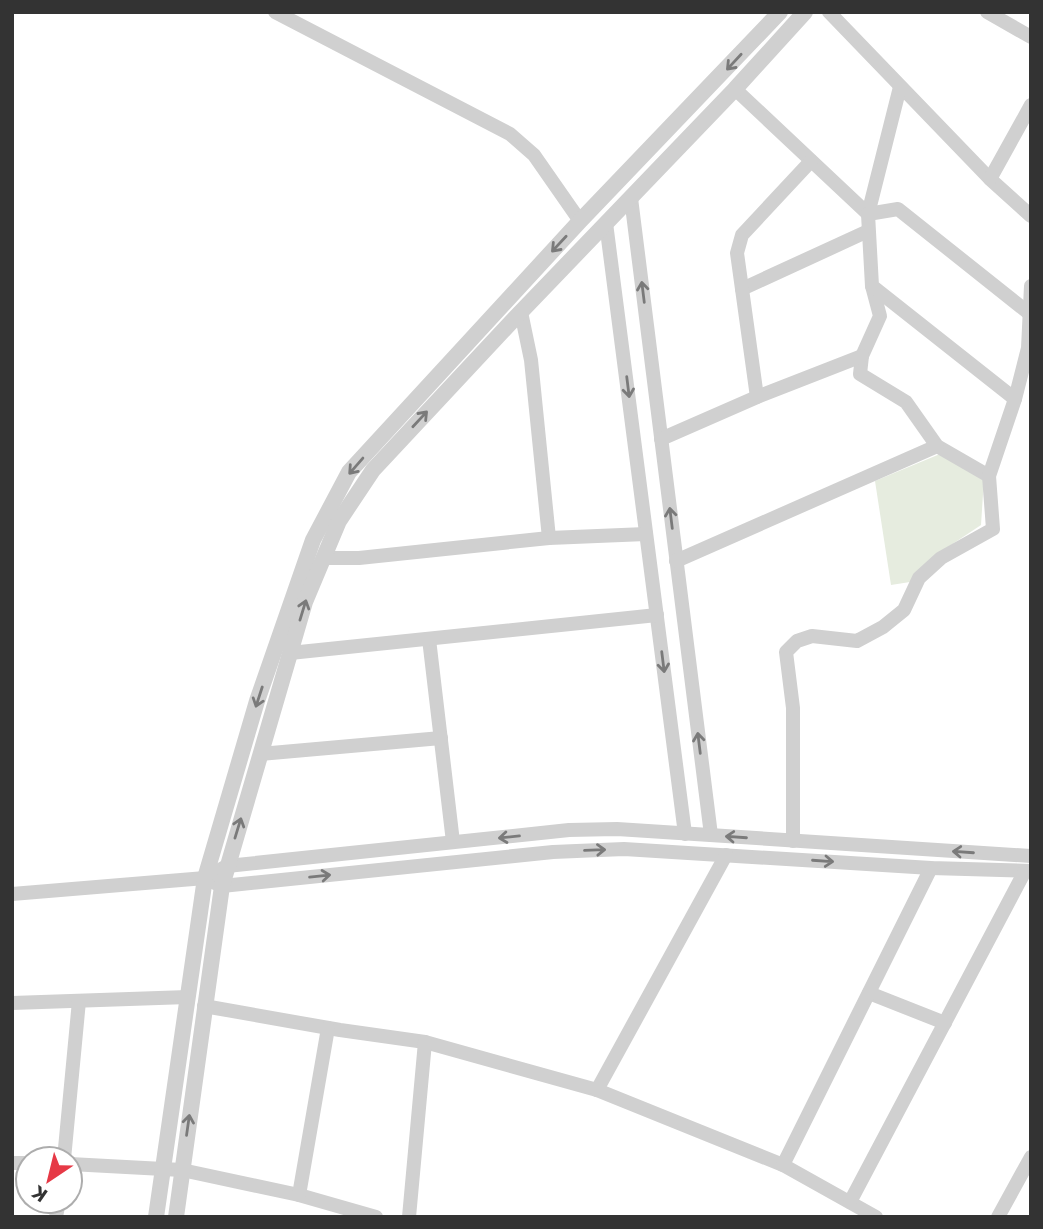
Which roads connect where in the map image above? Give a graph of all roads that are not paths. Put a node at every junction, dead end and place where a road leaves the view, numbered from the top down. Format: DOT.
graph roads {
  1 [pos="275,12"];
  2 [pos="780,12"];
  3 [pos="805,12"];
  4 [pos="829,12"];
  5 [pos="986,12"];
  6 [pos="1031,37"];
  7 [pos="900,86"];
  8 [pos="735,89"];
  9 [pos="1031,105"];
  10 [pos="811,160"];
  11 [pos="990,179"];
  12 [pos="631,198"];
  13 [pos="868,214"];
  14 [pos="1031,216"];
  15 [pos="580,221"];
  16 [pos="606,223"];
  17 [pos="869,231"];
  18 [pos="872,286"];
  19 [pos="1031,286"];
  20 [pos="742,289"];
  21 [pos="521,312"];
  22 [pos="1030,314"];
  23 [pos="862,356"];
  24 [pos="757,397"];
  25 [pos="1016,400"];
  26 [pos="661,439"];
  27 [pos="937,446"];
  28 [pos="989,476"];
  29 [pos="646,534"];
  30 [pos="549,538"];
  31 [pos="324,558"];
  32 [pos="676,561"];
  33 [pos="657,615"];
  34 [pos="429,639"];
  35 [pos="290,653"];
  36 [pos="441,738"];
  37 [pos="260,754"];
  38 [pos="685,834"];
  39 [pos="711,835"];
  40 [pos="793,841"];
  41 [pos="453,842"];
  42 [pos="726,855"];
  43 [pos="1031,856"];
  44 [pos="227,866"];
  45 [pos="931,868"];
  46 [pos="1028,871"];
  47 [pos="205,878"];
  48 [pos="222,886"];
  49 [pos="12,894"];
  50 [pos="869,993"];
  51 [pos="188,997"];
  52 [pos="79,1001"];
  53 [pos="12,1003"];
  54 [pos="204,1006"];
  55 [pos="945,1023"];
  56 [pos="328,1028"];
  57 [pos="425,1042"];
  58 [pos="597,1090"];
  59 [pos="65,1145"];
  60 [pos="1031,1157"];
  61 [pos="84,1165"];
  62 [pos="783,1165"];
  63 [pos="163,1168"];
  64 [pos="182,1170"];
  65 [pos="299,1195"];
  66 [pos="850,1202"];
  67 [pos="156,1217"];
  68 [pos="176,1217"];
  69 [pos="376,1217"];
  70 [pos="409,1217"];
  71 [pos="876,1217"];
  72 [pos="998,1217"];
  1 -- 15 [label="street"];
  2 -- 15 [label="street, one-way"];
  3 -- 8 [label="street"];
  4 -- 7 [label="street"];
  5 -- 6 [label="street"];
  7 -- 11 [label="street"];
  7 -- 13 [label="street"];
  8 -- 10 [label="street"];
  8 -- 12 [label="street"];
  9 -- 11 [label="street"];
  10 -- 13 [label="street"];
  10 -- 20 [label="street"];
  11 -- 14 [label="street"];
  12 -- 16 [label="street"];
  26 -- 12 [label="street, one-way"];
  13 -- 17 [label="street"];
  13 -- 22 [label="street"];
  15 -- 47 [label="street, one-way"];
  16 -- 21 [label="street"];
  16 -- 29 [label="street, one-way"];
  17 -- 18 [label="street"];
  17 -- 20 [label="street"];
  18 -- 23 [label="street"];
  18 -- 25 [label="street"];
  19 -- 22 [label="street"];
  20 -- 24 [label="street"];
  21 -- 30 [label="street"];
  31 -- 21 [label="street, one-way"];
  22 -- 25 [label="street"];
  23 -- 24 [label="street"];
  23 -- 27 [label="street"];
  24 -- 26 [label="street"];
  25 -- 28 [label="street"];
  32 -- 26 [label="street, one-way"];
  27 -- 28 [label="street"];
  27 -- 32 [label="street"];
  28 -- 40 [label="street"];
  29 -- 30 [label="street"];
  29 -- 33 [label="street"];
  30 -- 31 [label="street"];
  35 -- 31 [label="street, one-way"];
  39 -- 32 [label="street, one-way"];
  33 -- 34 [label="street"];
  33 -- 38 [label="street, one-way"];
  34 -- 35 [label="street"];
  34 -- 36 [label="street"];
  35 -- 37 [label="street"];
  36 -- 37 [label="street"];
  36 -- 41 [label="street"];
  44 -- 37 [label="street, one-way"];
  38 -- 39 [label="street"];
  38 -- 41 [label="street, one-way"];
  40 -- 39 [label="street, one-way"];
  43 -- 40 [label="street, one-way"];
  41 -- 44 [label="street"];
  42 -- 45 [label="street, one-way"];
  48 -- 42 [label="street, one-way"];
  42 -- 58 [label="street"];
  44 -- 47 [label="street"];
  44 -- 48 [label="street"];
  45 -- 46 [label="street"];
  45 -- 50 [label="street"];
  46 -- 55 [label="street"];
  47 -- 48 [label="street"];
  47 -- 49 [label="street"];
  47 -- 51 [label="street"];
  48 -- 54 [label="street"];
  50 -- 55 [label="street"];
  50 -- 62 [label="street"];
  51 -- 52 [label="street"];
  51 -- 63 [label="street"];
  52 -- 53 [label="street"];
  52 -- 59 [label="street"];
  54 -- 56 [label="street"];
  64 -- 54 [label="street, one-way"];
  55 -- 66 [label="street"];
  56 -- 57 [label="street"];
  56 -- 65 [label="street"];
  57 -- 58 [label="street"];
  57 -- 70 [label="street"];
  58 -- 62 [label="street"];
  60 -- 72 [label="street"];
  61 -- 63 [label="street"];
  62 -- 66 [label="street"];
  63 -- 64 [label="street"];
  63 -- 67 [label="street"];
  64 -- 65 [label="street"];
  64 -- 68 [label="street"];
  65 -- 69 [label="street"];
  66 -- 71 [label="street"];
}
